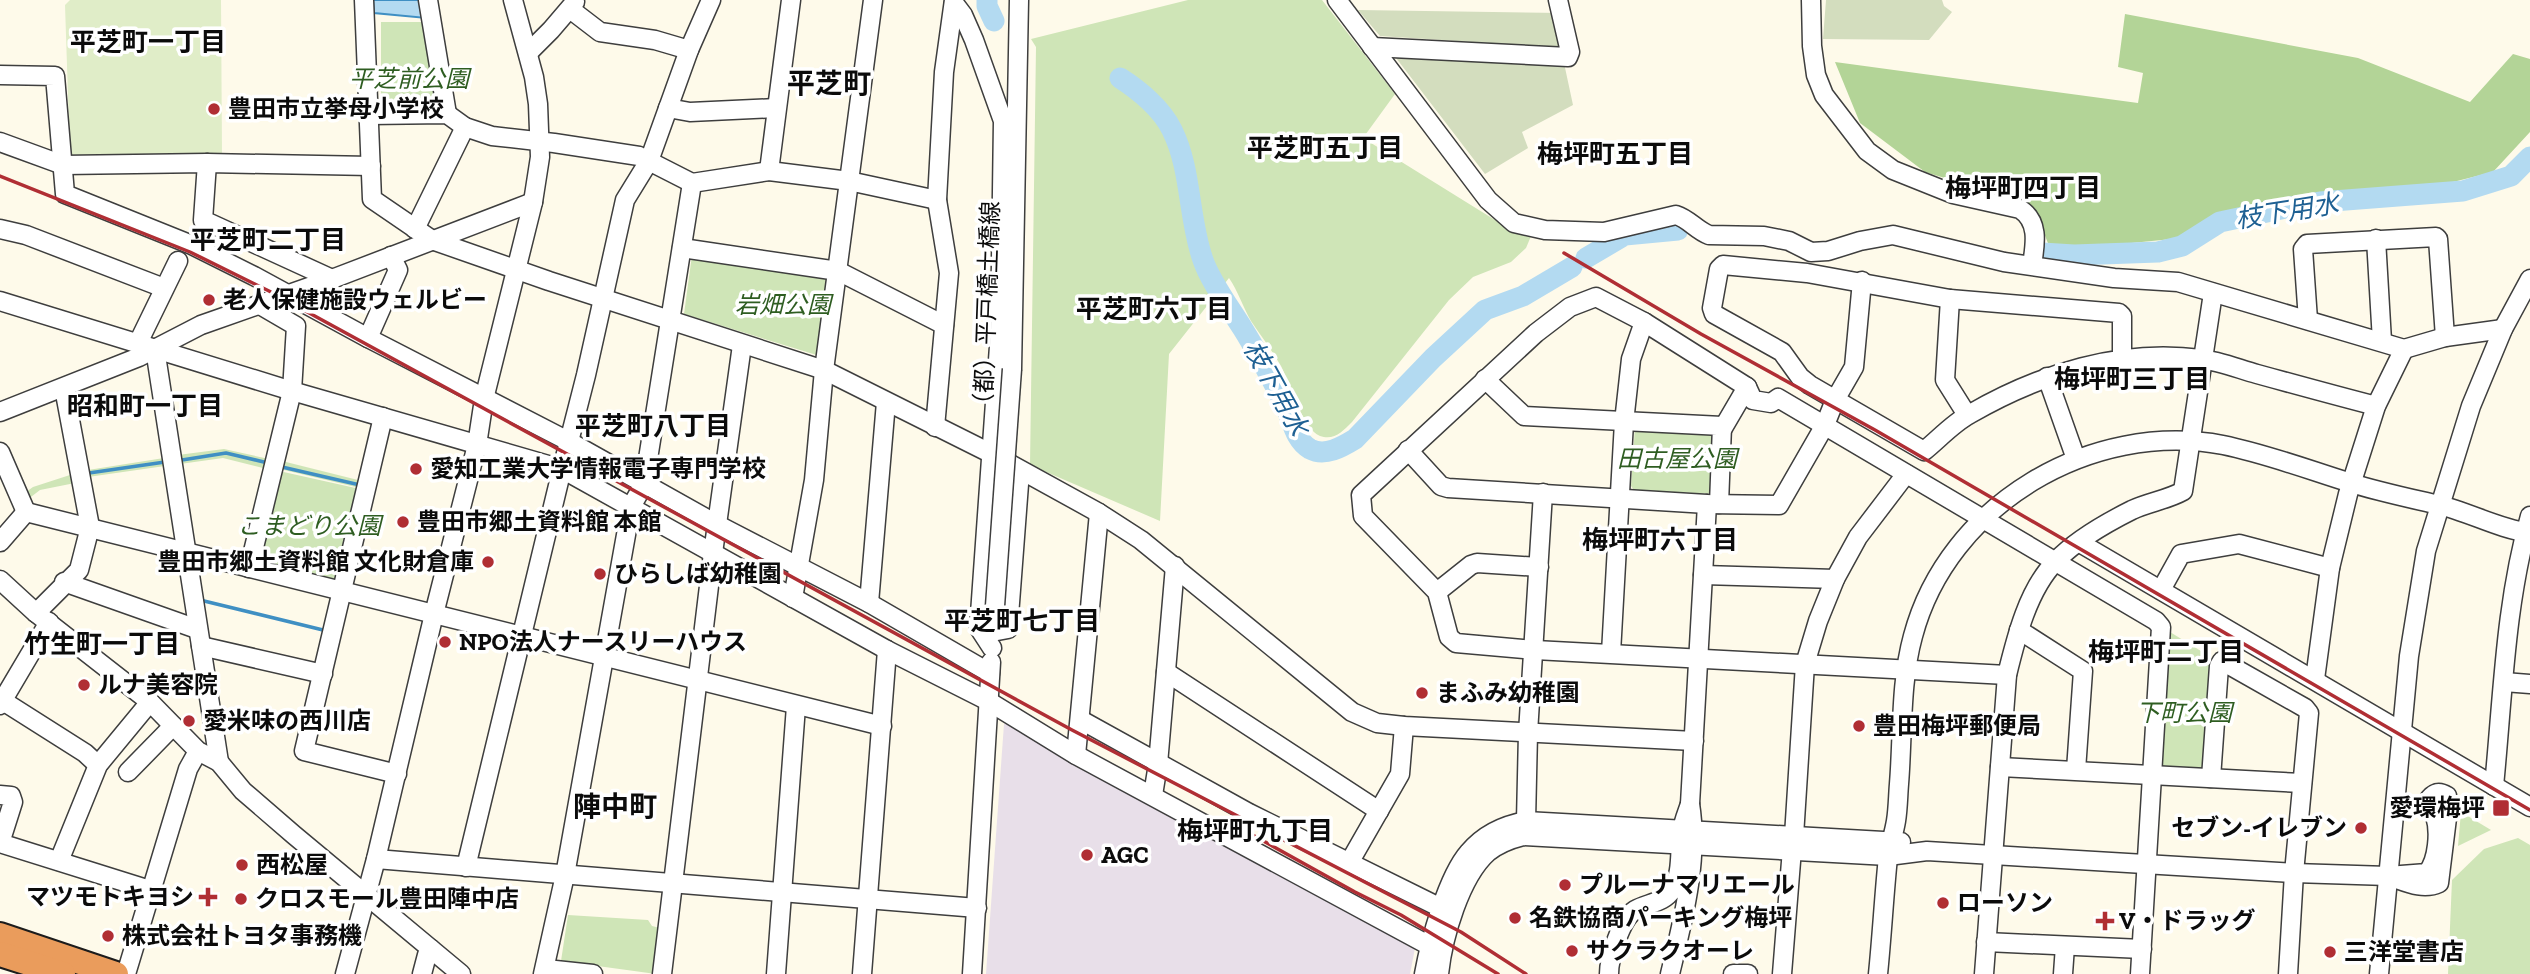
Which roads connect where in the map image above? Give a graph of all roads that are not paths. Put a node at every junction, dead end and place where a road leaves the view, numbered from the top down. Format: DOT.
graph roads {
  1 [pos="364,0"];
  2 [pos="428,0"];
  3 [pos="513,0"];
  4 [pos="711,0"];
  5 [pos="791,0"];
  6 [pos="873,0"];
  7 [pos="1019,0"];
  8 [pos="1337,0"];
  9 [pos="1558,0"];
  10 [pos="1811,0"];
  11 [pos="954,1"];
  12 [pos="573,5"];
  13 [pos="1372,47"];
  14 [pos="689,50"];
  15 [pos="528,53"];
  16 [pos="0,75"];
  17 [pos="668,108"];
  18 [pos="776,108"];
  19 [pos="447,114"];
  20 [pos="368,115"];
  21 [pos="466,127"];
  22 [pos="0,142"];
  23 [pos="540,142"];
  24 [pos="649,161"];
  25 [pos="207,163"];
  26 [pos="63,165"];
  27 [pos="371,166"];
  28 [pos="769,171"];
  29 [pos="849,181"];
  30 [pos="692,183"];
  31 [pos="937,200"];
  32 [pos="533,202"];
  33 [pos="203,220"];
  34 [pos="0,229"];
  35 [pos="415,229"];
  36 [pos="2376,239"];
  37 [pos="432,240"];
  38 [pos="189,244"];
  39 [pos="682,248"];
  40 [pos="1811,252"];
  41 [pos="391,256"];
  42 [pos="178,261"];
  43 [pos="2032,265"];
  44 [pos="517,270"];
  45 [pos="838,271"];
  46 [pos="1807,273"];
  47 [pos="332,279"];
  48 [pos="2530,279"];
  49 [pos="1862,281"];
  50 [pos="164,288"];
  51 [pos="2213,293"];
  52 [pos="288,294"];
  53 [pos="603,298"];
  54 [pos="1950,299"];
  55 [pos="0,301"];
  56 [pos="260,305"];
  57 [pos="671,320"];
  58 [pos="2308,320"];
  59 [pos="1644,322"];
  60 [pos="944,325"];
  61 [pos="2503,329"];
  62 [pos="2445,337"];
  63 [pos="368,338"];
  64 [pos="2382,341"];
  65 [pos="742,345"];
  66 [pos="146,346"];
  67 [pos="2404,349"];
  68 [pos="2203,359"];
  69 [pos="2122,360"];
  70 [pos="824,370"];
  71 [pos="2047,377"];
  72 [pos="1485,379"];
  73 [pos="1747,387"];
  74 [pos="64,388"];
  75 [pos="292,391"];
  76 [pos="484,399"];
  77 [pos="1835,400"];
  78 [pos="886,402"];
  79 [pos="2376,407"];
  80 [pos="0,412"];
  81 [pos="1968,415"];
  82 [pos="383,417"];
  83 [pos="1624,422"];
  84 [pos="1825,425"];
  85 [pos="935,426"];
  86 [pos="1723,428"];
  87 [pos="2191,441"];
  88 [pos="570,442"];
  89 [pos="477,445"];
  90 [pos="1408,450"];
  91 [pos="0,452"];
  92 [pos="992,454"];
  93 [pos="2076,459"];
  94 [pos="562,469"];
  95 [pos="1020,471"];
  96 [pos="1906,474"];
  97 [pos="644,484"];
  98 [pos="2353,484"];
  99 [pos="1543,493"];
  100 [pos="1620,498"];
  101 [pos="1713,504"];
  102 [pos="2440,505"];
  103 [pos="631,507"];
  104 [pos="26,512"];
  105 [pos="1099,513"];
  106 [pos="1983,519"];
  107 [pos="718,525"];
  108 [pos="90,527"];
  109 [pos="2528,527"];
  110 [pos="0,542"];
  111 [pos="2080,542"];
  112 [pos="187,551"];
  113 [pos="713,553"];
  114 [pos="2054,562"];
  115 [pos="799,566"];
  116 [pos="1175,566"];
  117 [pos="1539,567"];
  118 [pos="249,568"];
  119 [pos="2330,568"];
  120 [pos="1703,575"];
  121 [pos="1835,579"];
  122 [pos="0,580"];
  123 [pos="64,582"];
  124 [pos="2161,590"];
  125 [pos="343,592"];
  126 [pos="1437,592"];
  127 [pos="793,598"];
  128 [pos="869,603"];
  129 [pos="434,614"];
  130 [pos="43,617"];
  131 [pos="2019,630"];
  132 [pos="993,633"];
  133 [pos="522,637"];
  134 [pos="199,638"];
  135 [pos="887,650"];
  136 [pos="1535,650"];
  137 [pos="1611,653"];
  138 [pos="603,657"];
  139 [pos="1698,657"];
  140 [pos="1805,664"];
  141 [pos="1906,668"];
  142 [pos="1166,672"];
  143 [pos="990,673"];
  144 [pos="323,674"];
  145 [pos="2007,675"];
  146 [pos="697,679"];
  147 [pos="2315,679"];
  148 [pos="2504,682"];
  149 [pos="2530,684"];
  150 [pos="1,701"];
  151 [pos="988,701"];
  152 [pos="150,702"];
  153 [pos="796,706"];
  154 [pos="1080,720"];
  155 [pos="173,726"];
  156 [pos="882,726"];
  157 [pos="1404,726"];
  158 [pos="2402,732"];
  159 [pos="1528,733"];
  160 [pos="1694,741"];
  161 [pos="198,751"];
  162 [pos="1076,755"];
  163 [pos="219,762"];
  164 [pos="1158,764"];
  165 [pos="98,765"];
  166 [pos="2000,767"];
  167 [pos="2076,770"];
  168 [pos="128,772"];
  169 [pos="397,774"];
  170 [pos="2152,775"];
  171 [pos="2211,778"];
  172 [pos="2302,783"];
  173 [pos="2494,786"];
  174 [pos="0,795"];
  175 [pos="1153,795"];
  176 [pos="2530,807"];
  177 [pos="1379,811"];
  178 [pos="1526,821"];
  179 [pos="1687,838"];
  180 [pos="1793,842"];
  181 [pos="0,843"];
  182 [pos="1895,849"];
  183 [pos="1994,856"];
  184 [pos="376,859"];
  185 [pos="59,861"];
  186 [pos="1349,863"];
  187 [pos="2148,864"];
  188 [pos="466,867"];
  189 [pos="2294,873"];
  190 [pos="565,874"];
  191 [pos="2388,876"];
  192 [pos="673,883"];
  193 [pos="150,890"];
  194 [pos="782,891"];
  195 [pos="367,897"];
  196 [pos="867,899"];
  197 [pos="977,908"];
  198 [pos="1441,908"];
  199 [pos="0,935"];
  200 [pos="1986,942"];
  201 [pos="1430,946"];
  202 [pos="2065,946"];
  203 [pos="431,949"];
  204 [pos="2142,949"];
  205 [pos="0,954"];
  206 [pos="545,972"];
  207 [pos="64,974"];
  208 [pos="116,974"];
  209 [pos="126,974"];
  210 [pos="345,974"];
  211 [pos="422,974"];
  212 [pos="461,974"];
  213 [pos="593,974"];
  214 [pos="662,974"];
  215 [pos="776,974"];
  216 [pos="862,974"];
  217 [pos="972,974"];
  218 [pos="1424,974"];
  219 [pos="1439,974"];
  220 [pos="1609,974"];
  221 [pos="1670,974"];
  222 [pos="1733,974"];
  223 [pos="1748,974"];
  224 [pos="1782,974"];
  225 [pos="1878,974"];
  226 [pos="1889,974"];
  227 [pos="1984,974"];
  228 [pos="2063,974"];
  229 [pos="2140,974"];
  230 [pos="2288,974"];
  231 [pos="2379,974"];
  1 -- 20 [label="street"];
  2 -- 19 [label="street"];
  3 -- 15 [label="street"];
  4 -- 14 [label="street"];
  5 -- 18 [label="street"];
  6 -- 29 [label="street"];
  7 -- 132 [label="street, （都）平戸橋土橋線, bridge"];
  8 -- 13 [label="street"];
  9 -- 13 [label="street"];
  10 -- 43 [label="street"];
  11 -- 31 [label="street"];
  11 -- 92 [label="street"];
  12 -- 14 [label="street"];
  12 -- 15 [label="street"];
  13 -- 40 [label="street"];
  14 -- 17 [label="street"];
  15 -- 23 [label="street"];
  16 -- 26 [label="street"];
  17 -- 18 [label="street"];
  17 -- 24 [label="street"];
  18 -- 28 [label="street"];
  19 -- 20 [label="street"];
  19 -- 21 [label="street"];
  20 -- 27 [label="street"];
  21 -- 23 [label="street"];
  21 -- 35 [label="street"];
  22 -- 26 [label="street"];
  23 -- 24 [label="street"];
  23 -- 32 [label="street"];
  24 -- 30 [label="street"];
  24 -- 53 [label="street"];
  25 -- 26 [label="street"];
  25 -- 27 [label="street"];
  25 -- 33 [label="street"];
  26 -- 38 [label="street"];
  27 -- 35 [label="street"];
  28 -- 29 [label="street"];
  28 -- 30 [label="street"];
  29 -- 31 [label="street"];
  29 -- 45 [label="street"];
  30 -- 39 [label="street"];
  31 -- 60 [label="street"];
  32 -- 37 [label="street"];
  32 -- 44 [label="street"];
  33 -- 38 [label="street"];
  33 -- 47 [label="street"];
  34 -- 50 [label="street"];
  35 -- 37 [label="street"];
  36 -- 58 [label="street"];
  36 -- 62 [label="street"];
  36 -- 64 [label="street"];
  37 -- 41 [label="street"];
  37 -- 44 [label="street"];
  38 -- 52 [label="street"];
  39 -- 45 [label="street"];
  39 -- 57 [label="street"];
  40 -- 43 [label="street"];
  40 -- 46 [label="street"];
  41 -- 47 [label="street"];
  41 -- 63 [label="street"];
  42 -- 50 [label="street"];
  43 -- 51 [label="street"];
  44 -- 53 [label="street"];
  44 -- 76 [label="street"];
  45 -- 60 [label="street"];
  45 -- 70 [label="street"];
  46 -- 49 [label="street"];
  46 -- 77 [label="street"];
  47 -- 52 [label="street"];
  48 -- 61 [label="street"];
  49 -- 54 [label="street"];
  49 -- 77 [label="street"];
  50 -- 66 [label="street"];
  51 -- 58 [label="street"];
  51 -- 68 [label="street"];
  52 -- 56 [label="street"];
  52 -- 63 [label="street"];
  53 -- 57 [label="street"];
  53 -- 88 [label="street"];
  54 -- 69 [label="street"];
  54 -- 81 [label="street"];
  55 -- 66 [label="street"];
  56 -- 66 [label="street"];
  56 -- 75 [label="street"];
  57 -- 65 [label="street"];
  57 -- 97 [label="street"];
  58 -- 64 [label="street"];
  59 -- 72 [label="street"];
  59 -- 73 [label="street"];
  59 -- 83 [label="street"];
  60 -- 85 [label="street"];
  61 -- 62 [label="street"];
  61 -- 102 [label="street"];
  62 -- 67 [label="street"];
  63 -- 76 [label="street"];
  64 -- 67 [label="street"];
  65 -- 70 [label="street"];
  65 -- 107 [label="street"];
  66 -- 74 [label="street"];
  66 -- 75 [label="street"];
  66 -- 112 [label="street"];
  67 -- 79 [label="street"];
  68 -- 69 [label="street"];
  68 -- 79 [label="street"];
  68 -- 87 [label="street"];
  69 -- 71 [label="street"];
  70 -- 78 [label="street"];
  70 -- 115 [label="street"];
  71 -- 81 [label="street"];
  71 -- 93 [label="street"];
  72 -- 83 [label="street"];
  72 -- 90 [label="street"];
  73 -- 84 [label="street"];
  73 -- 86 [label="street"];
  74 -- 80 [label="street"];
  74 -- 108 [label="street"];
  75 -- 82 [label="street"];
  75 -- 118 [label="street"];
  76 -- 88 [label="street"];
  76 -- 89 [label="street"];
  77 -- 81 [label="street"];
  77 -- 84 [label="street"];
  78 -- 85 [label="street"];
  78 -- 128 [label="street"];
  79 -- 98 [label="street"];
  82 -- 89 [label="street"];
  82 -- 125 [label="street"];
  83 -- 86 [label="street"];
  83 -- 100 [label="street"];
  84 -- 96 [label="street"];
  84 -- 101 [label="street"];
  85 -- 92 [label="street"];
  86 -- 101 [label="street"];
  87 -- 93 [label="street"];
  87 -- 98 [label="street"];
  87 -- 111 [label="street"];
  88 -- 94 [label="street"];
  88 -- 97 [label="street"];
  89 -- 94 [label="street"];
  89 -- 129 [label="street"];
  90 -- 99 [label="street"];
  90 -- 126 [label="street"];
  91 -- 104 [label="street"];
  92 -- 95 [label="street"];
  92 -- 132 [label="street"];
  93 -- 106 [label="street"];
  94 -- 103 [label="street"];
  94 -- 133 [label="street"];
  95 -- 105 [label="street"];
  95 -- 132 [label="street"];
  96 -- 106 [label="street"];
  96 -- 121 [label="street"];
  97 -- 103 [label="street"];
  97 -- 107 [label="street"];
  98 -- 102 [label="street"];
  98 -- 119 [label="street"];
  99 -- 100 [label="street"];
  99 -- 117 [label="street"];
  100 -- 101 [label="street"];
  100 -- 137 [label="street"];
  101 -- 120 [label="street"];
  102 -- 109 [label="street"];
  102 -- 158 [label="street"];
  103 -- 113 [label="street"];
  103 -- 138 [label="street"];
  104 -- 108 [label="street"];
  104 -- 110 [label="street"];
  105 -- 116 [label="street"];
  105 -- 154 [label="street"];
  106 -- 114 [label="street"];
  106 -- 141 [label="street"];
  107 -- 113 [label="street"];
  107 -- 115 [label="street"];
  108 -- 112 [label="street"];
  108 -- 123 [label="street"];
  109 -- 148 [label="street"];
  111 -- 114 [label="street"];
  111 -- 124 [label="street"];
  112 -- 118 [label="street"];
  112 -- 134 [label="street"];
  113 -- 127 [label="street"];
  113 -- 146 [label="street"];
  114 -- 131 [label="street"];
  114 -- 170 [label="street"];
  115 -- 127 [label="street"];
  115 -- 128 [label="street"];
  116 -- 142 [label="street"];
  116 -- 157 [label="street"];
  117 -- 126 [label="street"];
  117 -- 136 [label="street"];
  118 -- 125 [label="street"];
  119 -- 124 [label="street"];
  119 -- 147 [label="street"];
  120 -- 121 [label="street"];
  120 -- 139 [label="street"];
  121 -- 140 [label="street"];
  122 -- 130 [label="street"];
  123 -- 130 [label="street"];
  123 -- 134 [label="street"];
  124 -- 147 [label="street"];
  125 -- 129 [label="street"];
  125 -- 144 [label="street"];
  126 -- 136 [label="street"];
  127 -- 135 [label="street"];
  128 -- 143 [label="street"];
  129 -- 133 [label="street"];
  129 -- 169 [label="street"];
  130 -- 150 [label="street"];
  130 -- 152 [label="street"];
  131 -- 145 [label="street"];
  131 -- 167 [label="street"];
  132 -- 143 [label="street, （都）平戸橋土橋線"];
  133 -- 138 [label="street"];
  133 -- 188 [label="street"];
  134 -- 144 [label="street"];
  134 -- 163 [label="street"];
  135 -- 151 [label="street"];
  135 -- 156 [label="street"];
  136 -- 137 [label="street"];
  136 -- 159 [label="street"];
  137 -- 139 [label="street"];
  138 -- 146 [label="street"];
  138 -- 190 [label="street"];
  139 -- 140 [label="street"];
  139 -- 160 [label="street"];
  140 -- 141 [label="street"];
  140 -- 180 [label="street"];
  141 -- 145 [label="street"];
  141 -- 182 [label="street"];
  142 -- 164 [label="street"];
  142 -- 177 [label="street"];
  143 -- 151 [label="street, （都）平戸橋土橋線"];
  144 -- 169 [label="street"];
  145 -- 166 [label="street"];
  146 -- 153 [label="street"];
  146 -- 192 [label="street"];
  147 -- 158 [label="street"];
  148 -- 149 [label="street"];
  148 -- 173 [label="street"];
  150 -- 165 [label="street"];
  151 -- 162 [label="street"];
  151 -- 197 [label="street, （都）平戸橋土橋線"];
  152 -- 155 [label="street"];
  152 -- 165 [label="street"];
  153 -- 156 [label="street"];
  153 -- 194 [label="street"];
  154 -- 162 [label="street"];
  154 -- 164 [label="street"];
  155 -- 161 [label="street"];
  155 -- 168 [label="street"];
  156 -- 196 [label="street"];
  157 -- 159 [label="street"];
  157 -- 177 [label="street"];
  158 -- 173 [label="street"];
  158 -- 191 [label="street"];
  159 -- 160 [label="street"];
  159 -- 178 [label="street"];
  160 -- 179 [label="street"];
  161 -- 163 [label="street"];
  161 -- 193 [label="street"];
  162 -- 175 [label="street"];
  163 -- 195 [label="street"];
  164 -- 175 [label="street"];
  164 -- 186 [label="street"];
  165 -- 185 [label="street"];
  166 -- 167 [label="street"];
  166 -- 183 [label="street"];
  167 -- 170 [label="street"];
  169 -- 184 [label="street"];
  170 -- 171 [label="street"];
  170 -- 187 [label="street"];
  171 -- 172 [label="street"];
  171 -- 172 [label="street"];
  172 -- 189 [label="street"];
  173 -- 176 [label="street"];
  174 -- 181 [label="street"];
  175 -- 201 [label="street"];
  177 -- 186 [label="street"];
  178 -- 179 [label="street"];
  178 -- 198 [label="street"];
  179 -- 180 [label="street"];
  179 -- 219 [label="street"];
  179 -- 220 [label="street"];
  179 -- 221 [label="street"];
  180 -- 182 [label="street"];
  180 -- 224 [label="street"];
  181 -- 185 [label="street"];
  182 -- 183 [label="street"];
  182 -- 225 [label="street"];
  182 -- 226 [label="street"];
  183 -- 187 [label="street"];
  183 -- 200 [label="street"];
  184 -- 188 [label="street"];
  184 -- 195 [label="street"];
  185 -- 193 [label="street"];
  186 -- 198 [label="street"];
  187 -- 189 [label="street"];
  187 -- 204 [label="street"];
  188 -- 190 [label="street"];
  189 -- 191 [label="street"];
  189 -- 230 [label="street"];
  190 -- 192 [label="street"];
  190 -- 206 [label="street"];
  191 -- 191 [label="street"];
  191 -- 231 [label="street"];
  192 -- 194 [label="street"];
  192 -- 214 [label="street"];
  193 -- 209 [label="street"];
  194 -- 196 [label="street"];
  194 -- 215 [label="street"];
  195 -- 203 [label="street"];
  195 -- 210 [label="street"];
  196 -- 197 [label="street"];
  196 -- 216 [label="street"];
  197 -- 217 [label="street, （都）平戸橋土橋線"];
  198 -- 201 [label="street"];
  199 -- 208 [label="highway"];
  200 -- 202 [label="street"];
  200 -- 227 [label="street"];
  201 -- 218 [label="street"];
  202 -- 204 [label="street"];
  202 -- 228 [label="street"];
  203 -- 211 [label="street"];
  203 -- 212 [label="street"];
  204 -- 229 [label="street"];
  205 -- 207 [label="highway"];
  206 -- 213 [label="street"];
  222 -- 223 [label="street"];
}
